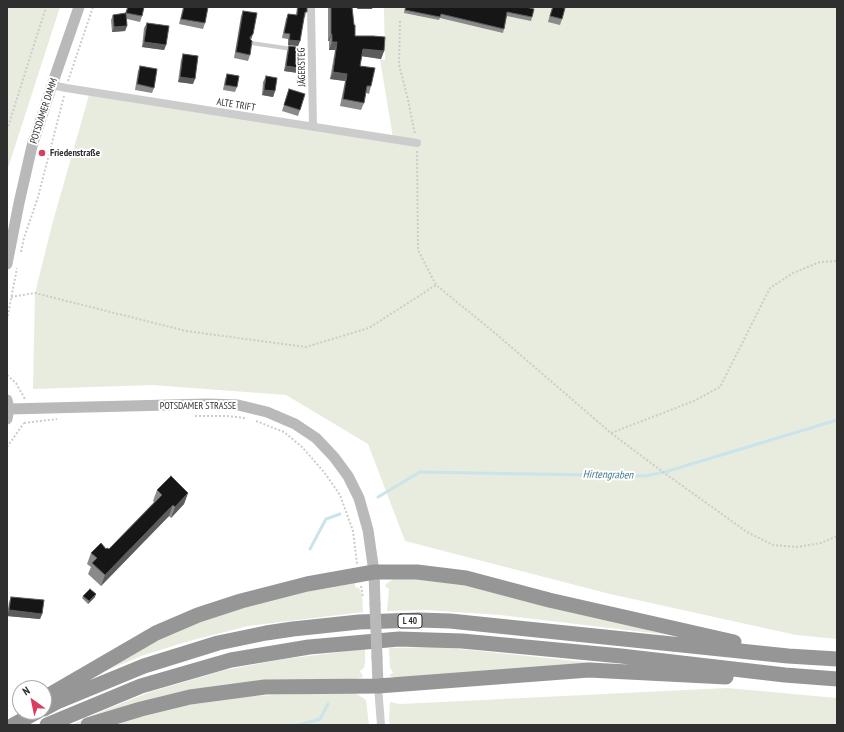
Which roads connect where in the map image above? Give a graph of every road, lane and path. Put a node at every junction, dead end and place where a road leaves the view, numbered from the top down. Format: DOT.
graph roads {
  1 [pos="46,7"];
  2 [pos="79,7"];
  3 [pos="93,7"];
  4 [pos="311,7"];
  5 [pos="400,21"];
  6 [pos="252,43"];
  7 [pos="298,50"];
  8 [pos="52,85"];
  9 [pos="66,88"];
  10 [pos="313,127"];
  11 [pos="7,130"];
  12 [pos="417,143"];
  13 [pos="21,253"];
  14 [pos="837,261"];
  15 [pos="12,266"];
  16 [pos="436,285"];
  17 [pos="11,297"];
  18 [pos="7,320"];
  19 [pos="7,375"];
  20 [pos="8,409"];
  21 [pos="26,409"];
  22 [pos="189,416"];
  23 [pos="246,418"];
  24 [pos="62,419"];
  25 [pos="252,419"];
  26 [pos="24,423"];
  27 [pos="611,433"];
  28 [pos="7,447"];
  29 [pos="837,536"];
  30 [pos="374,572"];
  31 [pos="358,574"];
  32 [pos="370,604"];
  33 [pos="788,656"];
  34 [pos="837,659"];
  35 [pos="785,675"];
  36 [pos="837,678"];
  37 [pos="378,686"];
  38 [pos="52,693"];
  39 [pos="52,705"];
  40 [pos="23,720"];
  41 [pos="13,725"];
  42 [pos="47,725"];
  43 [pos="88,725"];
  44 [pos="381,725"];
  1 -- 11 [label="path"];
  2 -- 8 [label="street, POTSDAMER DAMM"];
  3 -- 9 [label="path"];
  4 -- 10 [label="street, JÄGERSTEG"];
  5 -- 12 [label="path"];
  6 -- 7 [label="lane"];
  8 -- 9 [label="street, ALTE TRIFT"];
  8 -- 15 [label="street, POTSDAMER DAMM"];
  9 -- 10 [label="street, ALTE TRIFT"];
  9 -- 13 [label="path"];
  10 -- 12 [label="street, ALTE TRIFT"];
  12 -- 16 [label="path"];
  14 -- 27 [label="path"];
  15 -- 17 [label="path"];
  16 -- 17 [label="path"];
  16 -- 27 [label="path"];
  17 -- 18 [label="path"];
  19 -- 21 [label="path"];
  20 -- 21 [label="street, POTSDAMER STRASSE"];
  21 -- 26 [label="path"];
  21 -- 30 [label="street, POTSDAMER STRASSE"];
  22 -- 23 [label="path"];
  24 -- 26 [label="path"];
  25 -- 31 [label="path"];
  26 -- 28 [label="path"];
  27 -- 29 [label="path"];
  30 -- 31 [label="highway"];
  30 -- 32 [label="street, POTSDAMER STRASSE"];
  30 -- 33 [label="highway"];
  31 -- 32 [label="path"];
  31 -- 38 [label="highway"];
  32 -- 37 [label="street, POTSDAMER STRASSE, bridge"];
  33 -- 34 [label="highway, L 40"];
  33 -- 39 [label="highway, L 40"];
  35 -- 36 [label="highway, L 40"];
  35 -- 37 [label="highway"];
  35 -- 42 [label="highway, L 40"];
  37 -- 43 [label="highway"];
  37 -- 44 [label="street, POTSDAMER STRASSE"];
  40 -- 41 [label="highway"];
}
